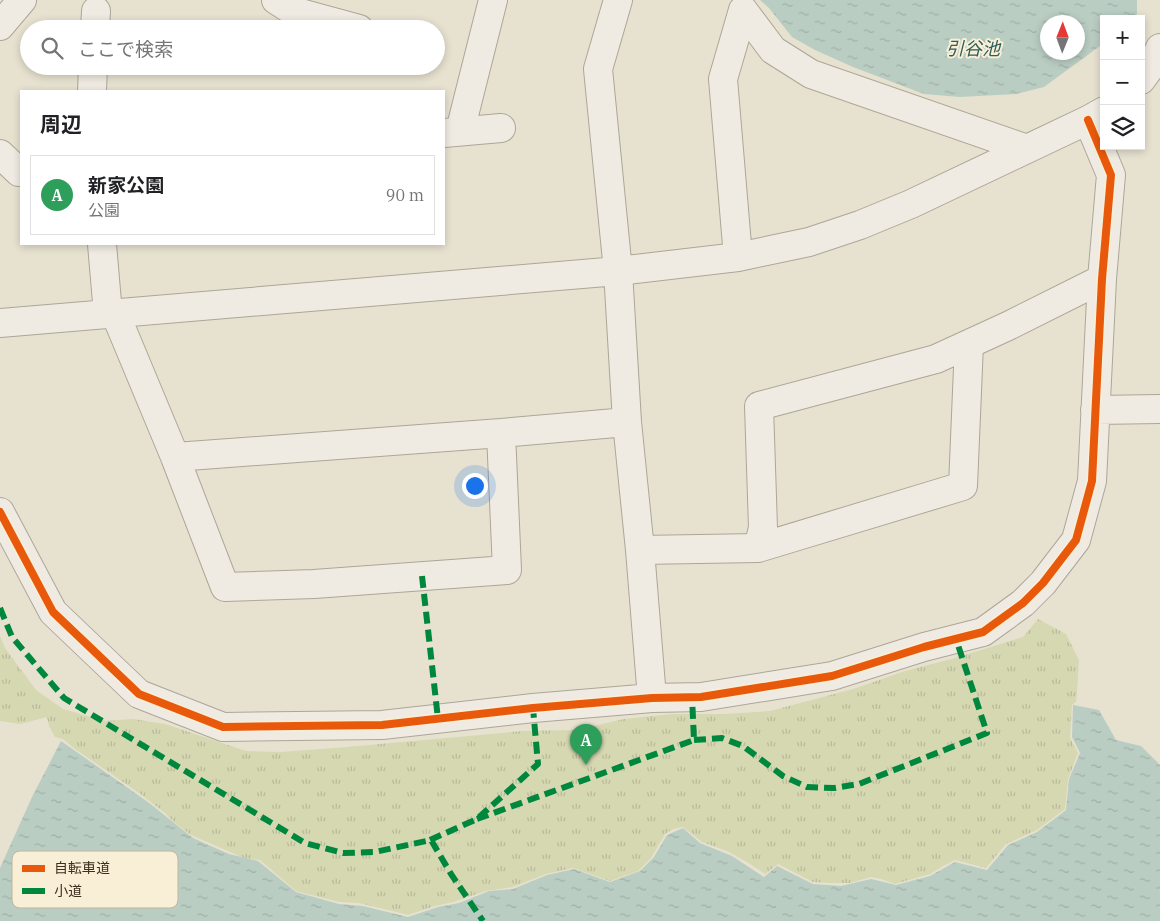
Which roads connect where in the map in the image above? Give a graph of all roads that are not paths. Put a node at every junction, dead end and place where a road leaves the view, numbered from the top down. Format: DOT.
graph roads {
  1 [pos="22,0"];
  2 [pos="276,0"];
  3 [pos="493,0"];
  4 [pos="618,0"];
  5 [pos="329,10"];
  6 [pos="345,20"];
  7 [pos="0,26"];
  8 [pos="1160,48"];
  9 [pos="1145,75"];
  10 [pos="1096,116"];
  11 [pos="501,128"];
  12 [pos="452,132"];
  13 [pos="1028,149"];
  14 [pos="102,245"];
  15 [pos="738,257"];
  16 [pos="618,271"];
  17 [pos="1102,279"];
  18 [pos="112,313"];
  19 [pos="0,323"];
  20 [pos="969,344"];
  21 [pos="1160,409"];
  22 [pos="1095,410"];
  23 [pos="627,422"];
  24 [pos="501,434"];
  25 [pos="175,457"];
  26 [pos="0,512"];
  27 [pos="758,548"];
  28 [pos="640,550"];
  29 [pos="652,698"];
  1 -- 7 [label="street"];
  2 -- 5 [label="street"];
  3 -- 12 [label="street"];
  4 -- 16 [label="street"];
  5 -- 6 [label="street"];
  8 -- 9 [label="street"];
  10 -- 13 [label="street"];
  10 -- 17 [label="street"];
  11 -- 12 [label="street"];
  13 -- 15 [label="street"];
  13 -- 15 [label="street"];
  14 -- 18 [label="street"];
  15 -- 16 [label="street"];
  16 -- 18 [label="street"];
  16 -- 23 [label="street"];
  17 -- 20 [label="street"];
  17 -- 22 [label="street"];
  18 -- 19 [label="street"];
  18 -- 25 [label="street"];
  20 -- 27 [label="street"];
  20 -- 27 [label="street"];
  21 -- 22 [label="street"];
  22 -- 29 [label="street"];
  23 -- 24 [label="street"];
  23 -- 28 [label="street"];
  24 -- 25 [label="street"];
  24 -- 25 [label="street"];
  26 -- 29 [label="street"];
  27 -- 28 [label="street"];
  28 -- 29 [label="street"];
}
